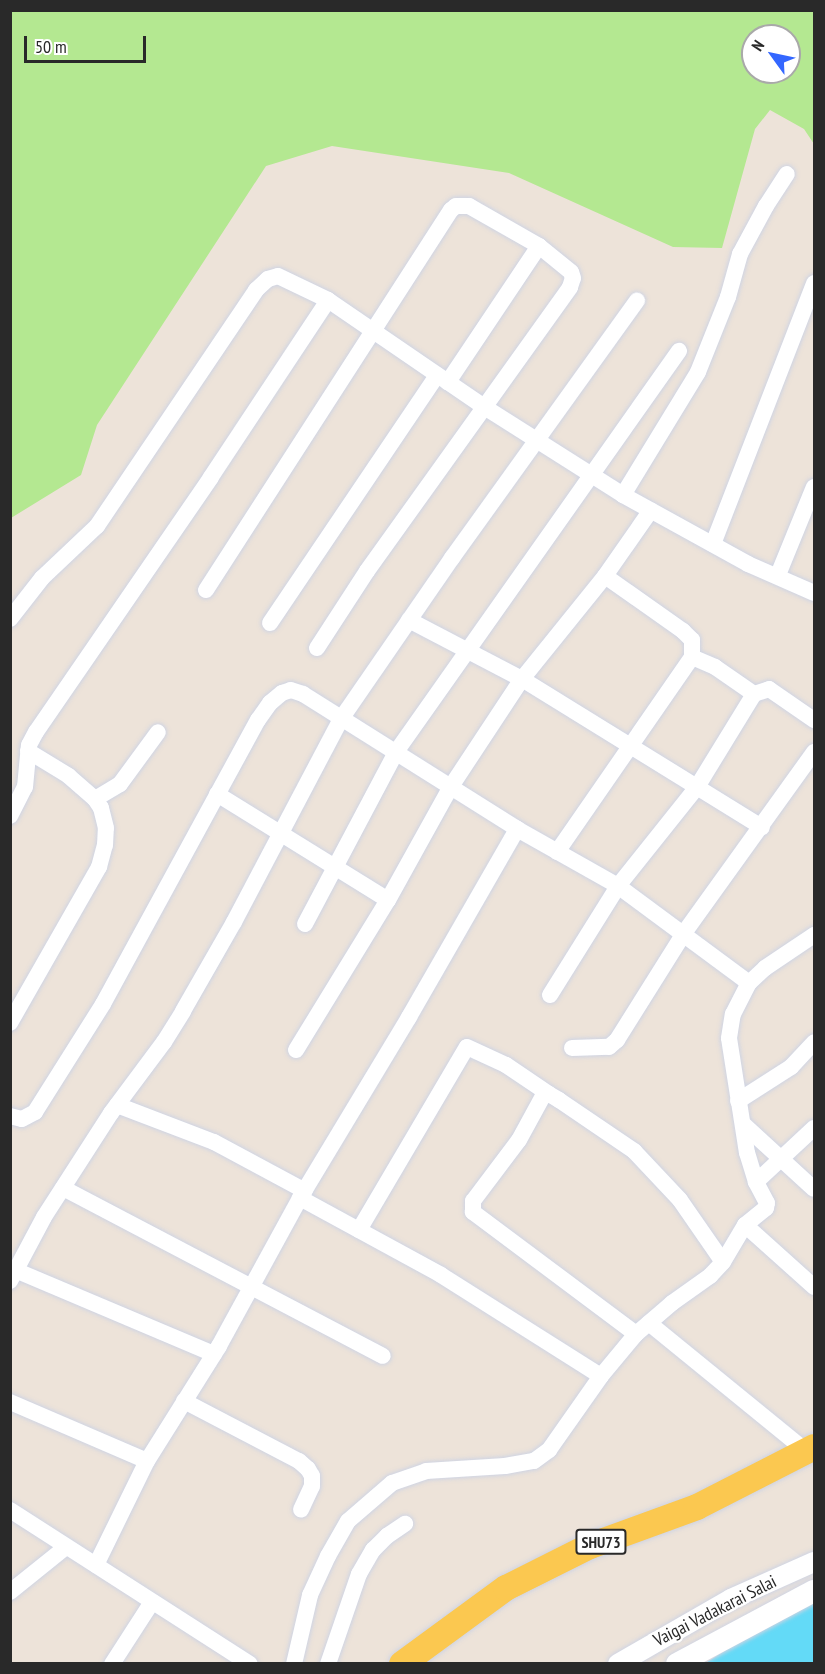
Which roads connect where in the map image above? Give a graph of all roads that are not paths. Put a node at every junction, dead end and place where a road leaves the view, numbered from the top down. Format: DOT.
graph roads {
  1 [pos="787,174"];
  2 [pos="539,246"];
  3 [pos="814,283"];
  4 [pos="328,300"];
  5 [pos="637,301"];
  6 [pos="374,332"];
  7 [pos="679,351"];
  8 [pos="443,379"];
  9 [pos="486,408"];
  10 [pos="538,442"];
  11 [pos="592,475"];
  12 [pos="814,488"];
  13 [pos="623,495"];
  14 [pos="651,510"];
  15 [pos="713,544"];
  16 [pos="778,575"];
  17 [pos="605,576"];
  18 [pos="206,590"];
  19 [pos="814,593"];
  20 [pos="10,619"];
  21 [pos="409,620"];
  22 [pos="270,623"];
  23 [pos="317,648"];
  24 [pos="469,650"];
  25 [pos="692,657"];
  26 [pos="522,679"];
  27 [pos="754,694"];
  28 [pos="341,719"];
  29 [pos="814,720"];
  30 [pos="158,732"];
  31 [pos="629,748"];
  32 [pos="28,751"];
  33 [pos="396,752"];
  34 [pos="814,752"];
  35 [pos="18,770"];
  36 [pos="697,787"];
  37 [pos="450,788"];
  38 [pos="217,794"];
  39 [pos="95,800"];
  40 [pos="10,816"];
  41 [pos="762,827"];
  42 [pos="517,829"];
  43 [pos="281,833"];
  44 [pos="556,852"];
  45 [pos="335,867"];
  46 [pos="618,886"];
  47 [pos="388,900"];
  48 [pos="305,924"];
  49 [pos="684,933"];
  50 [pos="814,935"];
  51 [pos="749,983"];
  52 [pos="550,996"];
  53 [pos="10,1023"];
  54 [pos="814,1042"];
  55 [pos="572,1048"];
  56 [pos="296,1050"];
  57 [pos="549,1094"];
  58 [pos="738,1101"];
  59 [pos="117,1105"];
  60 [pos="10,1116"];
  61 [pos="743,1124"];
  62 [pos="814,1128"];
  63 [pos="782,1159"];
  64 [pos="756,1182"];
  65 [pos="63,1188"];
  66 [pos="814,1189"];
  67 [pos="302,1194"];
  68 [pos="745,1225"];
  69 [pos="359,1230"];
  70 [pos="723,1262"];
  71 [pos="13,1276"];
  72 [pos="814,1287"];
  73 [pos="250,1288"];
  74 [pos="643,1328"];
  75 [pos="214,1354"];
  76 [pos="383,1356"];
  77 [pos="601,1376"];
  78 [pos="184,1401"];
  79 [pos="10,1402"];
  80 [pos="811,1449"];
  81 [pos="147,1461"];
  82 [pos="10,1510"];
  83 [pos="301,1510"];
  84 [pos="405,1524"];
  85 [pos="66,1547"];
  86 [pos="814,1562"];
  87 [pos="96,1565"];
  88 [pos="10,1592"];
  89 [pos="814,1592"];
  90 [pos="152,1602"];
  91 [pos="112,1664"];
  92 [pos="250,1664"];
  93 [pos="294,1664"];
  94 [pos="328,1664"];
  95 [pos="402,1664"];
  96 [pos="618,1664"];
  97 [pos="677,1664"];
  1 -- 13 [label="street"];
  2 -- 6 [label="street"];
  2 -- 8 [label="street"];
  2 -- 9 [label="street"];
  3 -- 15 [label="street"];
  4 -- 6 [label="street"];
  4 -- 20 [label="street"];
  4 -- 32 [label="street"];
  5 -- 10 [label="street"];
  6 -- 8 [label="street"];
  6 -- 18 [label="street"];
  7 -- 11 [label="street"];
  8 -- 9 [label="street"];
  8 -- 22 [label="street"];
  9 -- 10 [label="street"];
  9 -- 23 [label="street"];
  10 -- 11 [label="street"];
  10 -- 21 [label="street"];
  11 -- 13 [label="street"];
  11 -- 24 [label="street"];
  12 -- 16 [label="street"];
  13 -- 14 [label="street"];
  14 -- 15 [label="street"];
  14 -- 17 [label="street"];
  15 -- 16 [label="street"];
  16 -- 19 [label="street"];
  17 -- 25 [label="street"];
  17 -- 26 [label="street"];
  21 -- 24 [label="street"];
  21 -- 28 [label="street"];
  24 -- 26 [label="street"];
  24 -- 33 [label="street"];
  25 -- 27 [label="street"];
  25 -- 31 [label="street"];
  26 -- 31 [label="street"];
  26 -- 37 [label="street"];
  27 -- 29 [label="street"];
  27 -- 36 [label="street"];
  28 -- 33 [label="street"];
  28 -- 38 [label="street"];
  28 -- 43 [label="street"];
  30 -- 39 [label="street"];
  31 -- 36 [label="street"];
  31 -- 44 [label="street"];
  32 -- 35 [label="street"];
  32 -- 39 [label="street"];
  33 -- 37 [label="street"];
  33 -- 45 [label="street"];
  34 -- 41 [label="street"];
  35 -- 40 [label="street"];
  36 -- 41 [label="street"];
  36 -- 46 [label="street"];
  37 -- 42 [label="street"];
  37 -- 47 [label="street"];
  38 -- 43 [label="street"];
  38 -- 60 [label="street"];
  39 -- 53 [label="street"];
  41 -- 49 [label="street"];
  42 -- 44 [label="street"];
  42 -- 67 [label="street"];
  43 -- 45 [label="street"];
  43 -- 59 [label="street"];
  44 -- 46 [label="street"];
  45 -- 47 [label="street"];
  45 -- 48 [label="street"];
  46 -- 49 [label="street"];
  46 -- 52 [label="street"];
  47 -- 56 [label="street"];
  49 -- 51 [label="street"];
  49 -- 55 [label="street"];
  50 -- 51 [label="street"];
  51 -- 58 [label="street"];
  54 -- 58 [label="street"];
  57 -- 69 [label="street"];
  57 -- 70 [label="street"];
  57 -- 74 [label="street"];
  58 -- 61 [label="street"];
  59 -- 65 [label="street"];
  59 -- 67 [label="street"];
  61 -- 63 [label="street"];
  61 -- 64 [label="street"];
  62 -- 63 [label="street"];
  63 -- 64 [label="street"];
  63 -- 66 [label="street"];
  64 -- 68 [label="street"];
  65 -- 71 [label="street"];
  65 -- 73 [label="street"];
  67 -- 69 [label="street"];
  67 -- 73 [label="street"];
  68 -- 70 [label="street"];
  68 -- 72 [label="street"];
  69 -- 77 [label="street"];
  70 -- 74 [label="street"];
  71 -- 75 [label="street"];
  73 -- 75 [label="street"];
  73 -- 76 [label="street"];
  74 -- 77 [label="street"];
  74 -- 80 [label="street"];
  75 -- 78 [label="street"];
  77 -- 93 [label="street"];
  78 -- 81 [label="street"];
  78 -- 83 [label="street"];
  79 -- 81 [label="street"];
  80 -- 95 [label="main road, SHU73"];
  81 -- 87 [label="street"];
  82 -- 85 [label="street"];
  84 -- 94 [label="street"];
  85 -- 87 [label="street"];
  85 -- 88 [label="street"];
  86 -- 96 [label="street, Vaigai Vadakarai Salai"];
  87 -- 90 [label="street"];
  89 -- 97 [label="main road, Vaigai Vadakarai Salai"];
  90 -- 91 [label="street"];
  90 -- 92 [label="street"];
}
